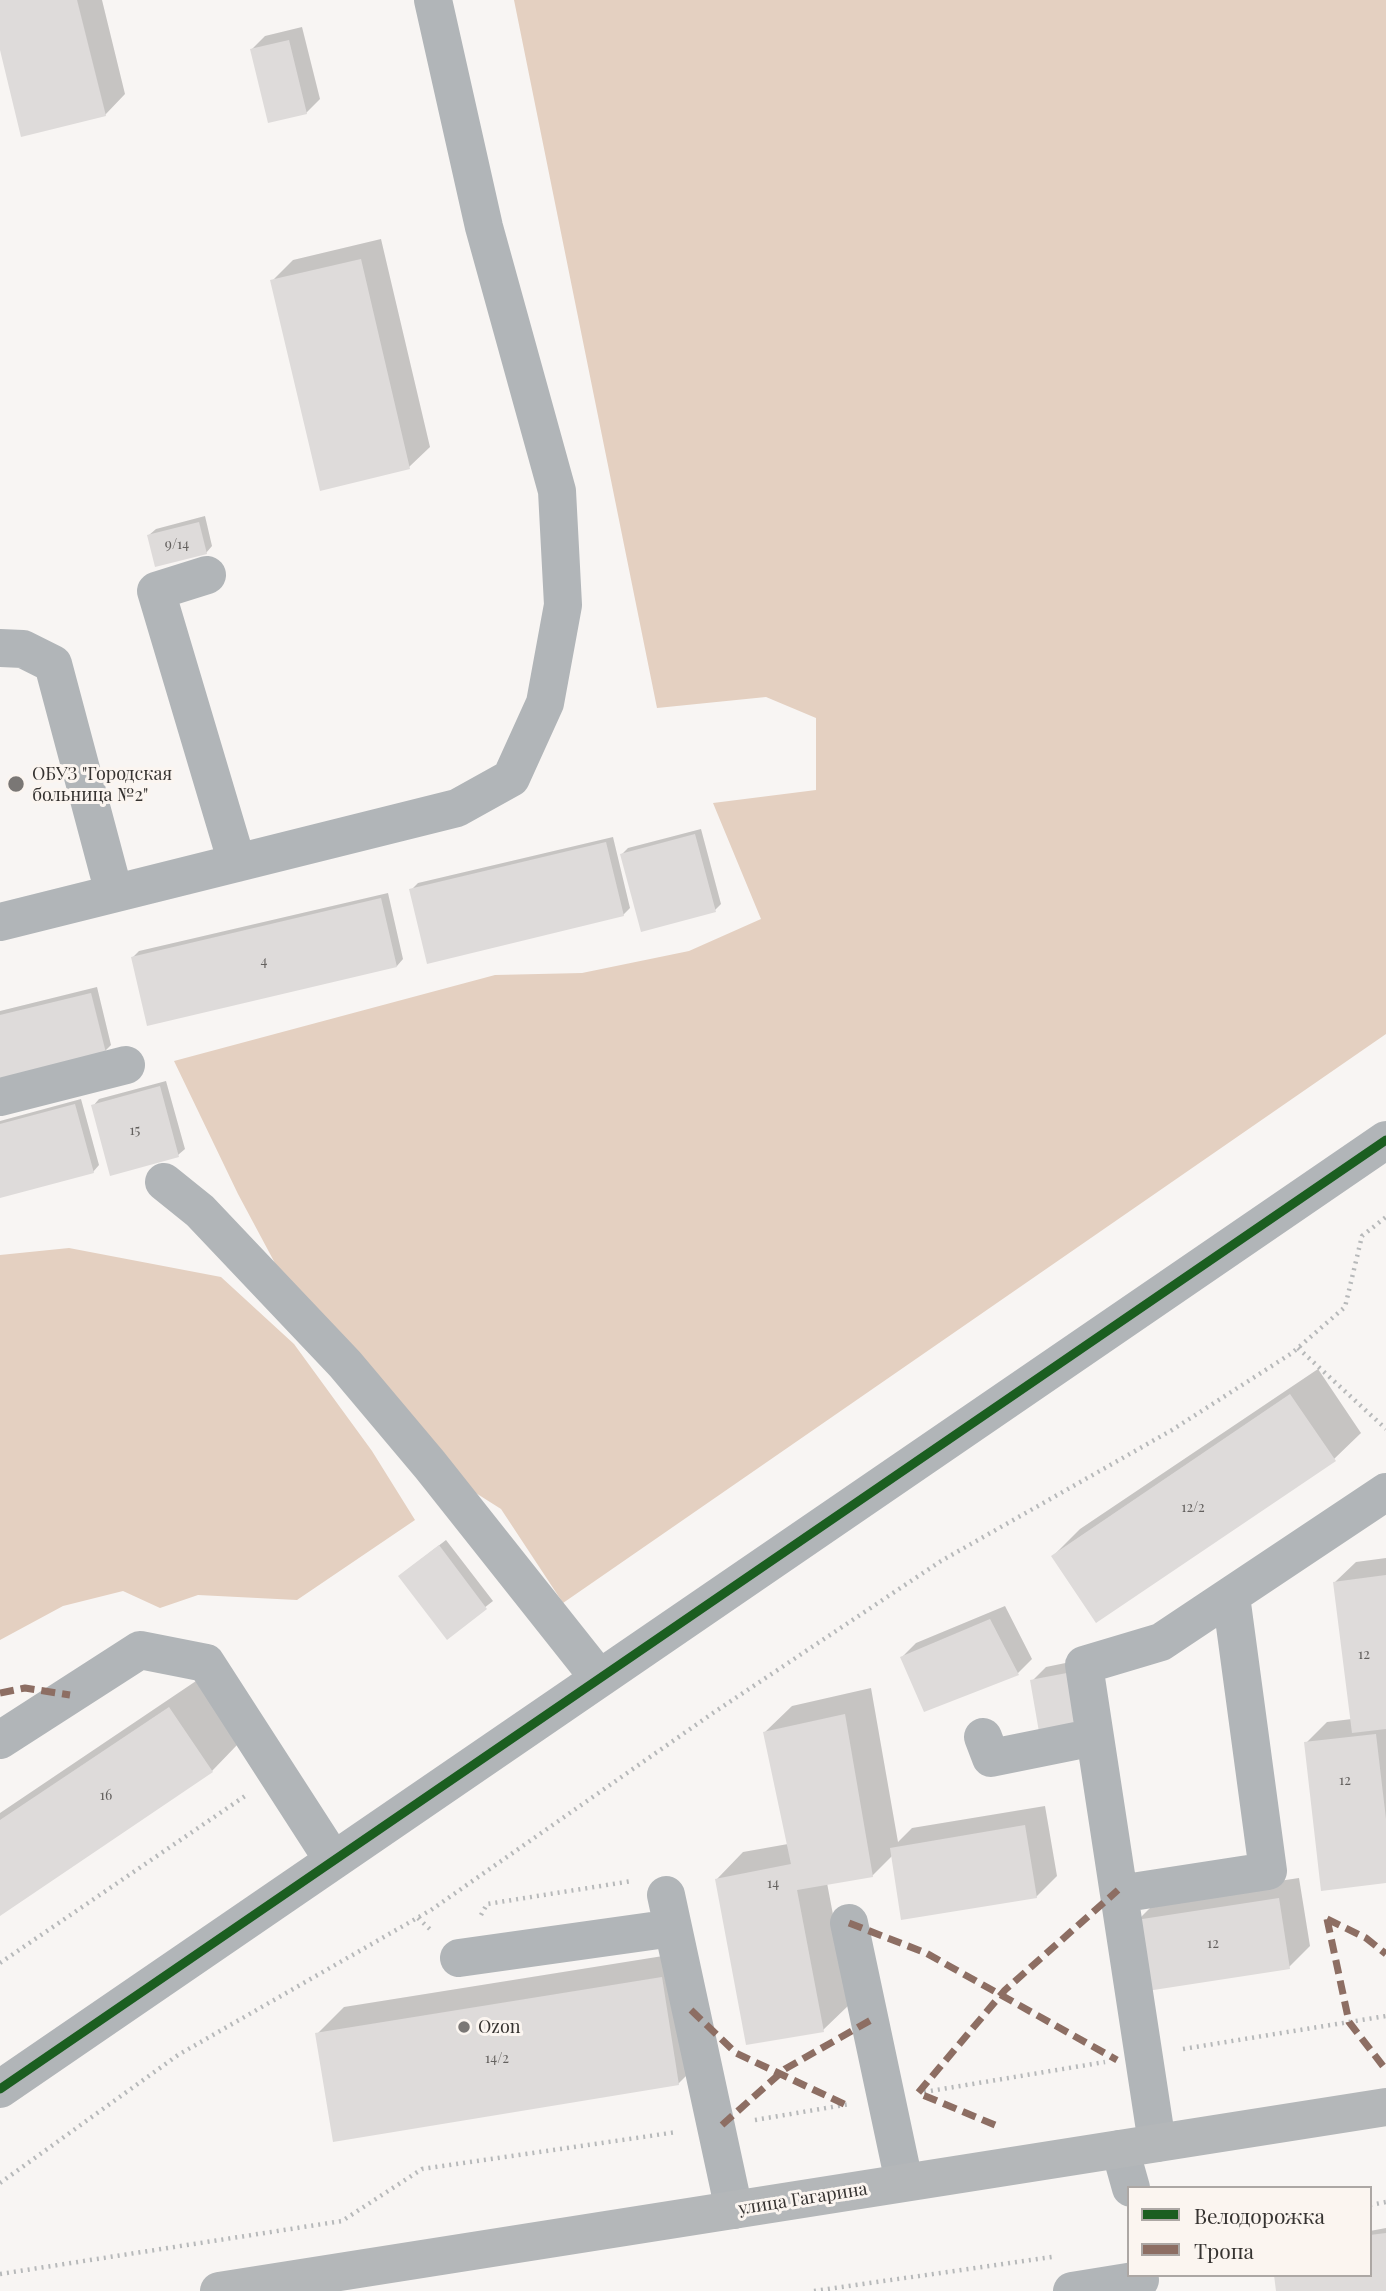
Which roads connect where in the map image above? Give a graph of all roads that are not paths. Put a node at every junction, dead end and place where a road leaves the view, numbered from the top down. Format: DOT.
graph roads {
  1 [pos="433,0"];
  2 [pos="207,575"];
  3 [pos="0,648"];
  4 [pos="237,863"];
  5 [pos="114,893"];
  6 [pos="0,922"];
  7 [pos="126,1065"];
  8 [pos="0,1097"];
  9 [pos="1386,1140"];
  10 [pos="164,1182"];
  11 [pos="1386,1492"];
  12 [pos="1231,1596"];
  13 [pos="599,1678"];
  14 [pos="983,1737"];
  15 [pos="1095,1737"];
  16 [pos="0,1740"];
  17 [pos="333,1860"];
  18 [pos="1119,1894"];
  19 [pos="849,1923"];
  20 [pos="459,1958"];
  21 [pos="0,2089"];
  22 [pos="1386,2107"];
  23 [pos="1139,2146"];
  24 [pos="904,2182"];
  25 [pos="1131,2186"];
  26 [pos="734,2210"];
  27 [pos="1067,2273"];
  28 [pos="1141,2282"];
  29 [pos="239,2290"];
  1 -- 4 [label="street"];
  2 -- 4 [label="street"];
  3 -- 5 [label="street"];
  4 -- 5 [label="street"];
  5 -- 6 [label="street"];
  7 -- 8 [label="street"];
  9 -- 13 [label="street"];
  10 -- 13 [label="street"];
  11 -- 12 [label="street"];
  12 -- 15 [label="street"];
  12 -- 18 [label="street"];
  13 -- 17 [label="street"];
  14 -- 15 [label="street"];
  15 -- 18 [label="street"];
  16 -- 17 [label="street"];
  17 -- 21 [label="street"];
  18 -- 23 [label="street"];
  19 -- 24 [label="street"];
  20 -- 26 [label="street"];
  22 -- 23 [label="main road, улица Гагарина"];
  23 -- 24 [label="main road, улица Гагарина"];
  23 -- 25 [label="street"];
  24 -- 26 [label="main road, улица Гагарина"];
  26 -- 29 [label="main road, улица Гагарина"];
  27 -- 28 [label="street"];
}
